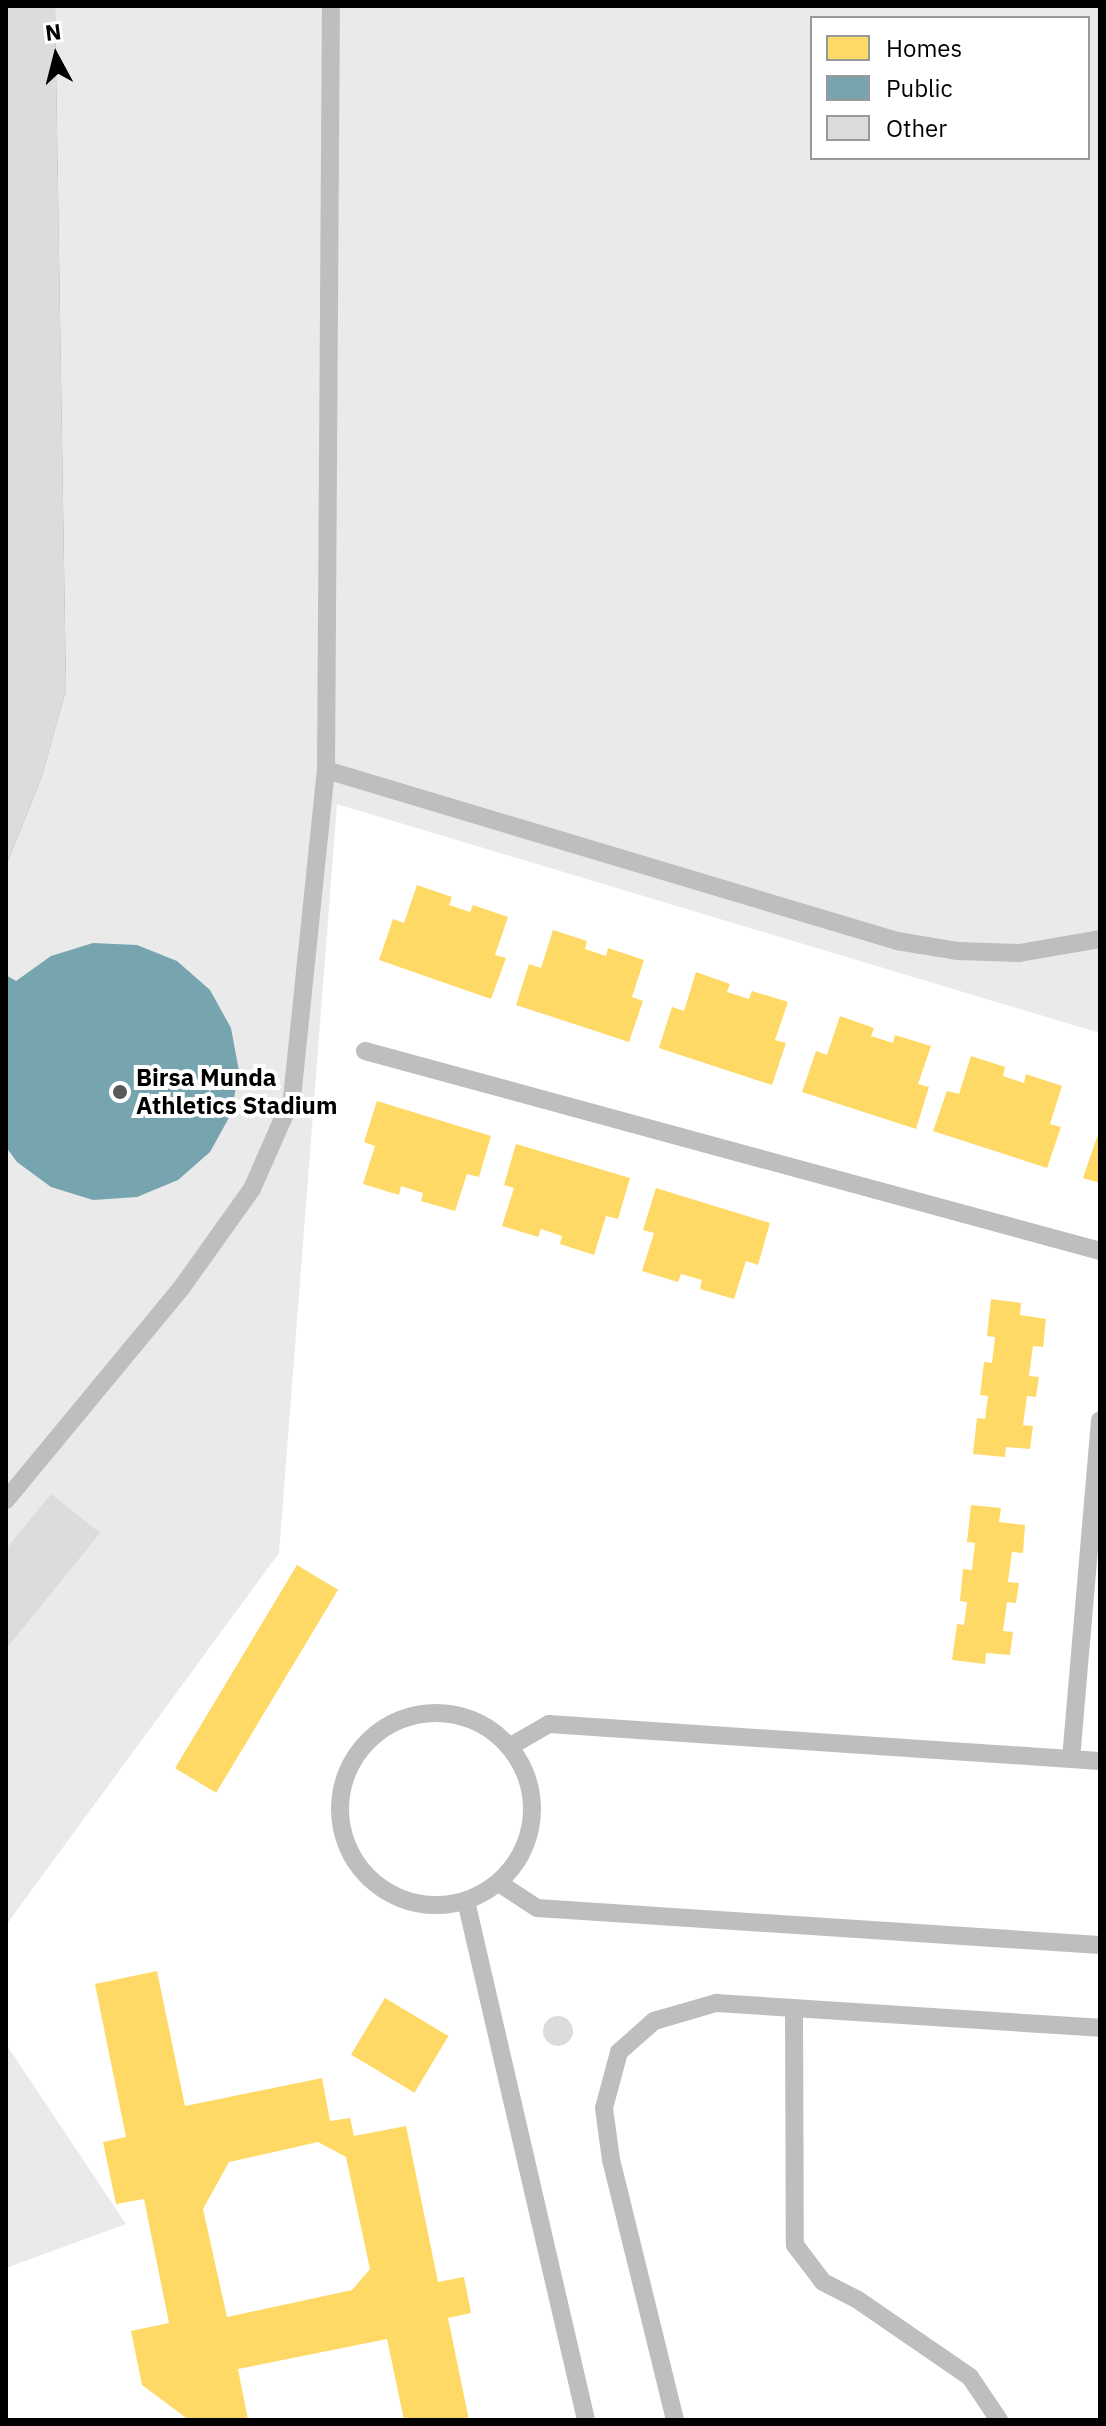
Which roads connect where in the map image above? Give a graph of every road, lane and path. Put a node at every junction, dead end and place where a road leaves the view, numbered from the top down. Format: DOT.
graph roads {
  1 [pos="331,6"];
  2 [pos="326,770"];
  3 [pos="1095,944"];
  4 [pos="365,1051"];
  5 [pos="1100,1251"];
  6 [pos="1100,1420"];
  7 [pos="6,1500"];
  8 [pos="509,1747"];
  9 [pos="1071,1759"];
  10 [pos="1100,1761"];
  11 [pos="499,1883"];
  12 [pos="466,1901"];
  13 [pos="1100,1945"];
  14 [pos="794,2008"];
  15 [pos="1100,2028"];
  16 [pos="586,2420"];
  17 [pos="675,2420"];
  18 [pos="999,2420"];
  1 -- 2 [label="lane"];
  2 -- 3 [label="lane"];
  2 -- 7 [label="lane"];
  4 -- 5 [label="lane"];
  6 -- 9 [label="lane"];
  8 -- 9 [label="lane"];
  8 -- 11 [label="lane"];
  8 -- 12 [label="lane"];
  9 -- 10 [label="lane"];
  11 -- 12 [label="lane"];
  11 -- 13 [label="lane"];
  12 -- 16 [label="lane"];
  14 -- 15 [label="lane"];
  14 -- 17 [label="lane"];
  14 -- 18 [label="lane"];
}
